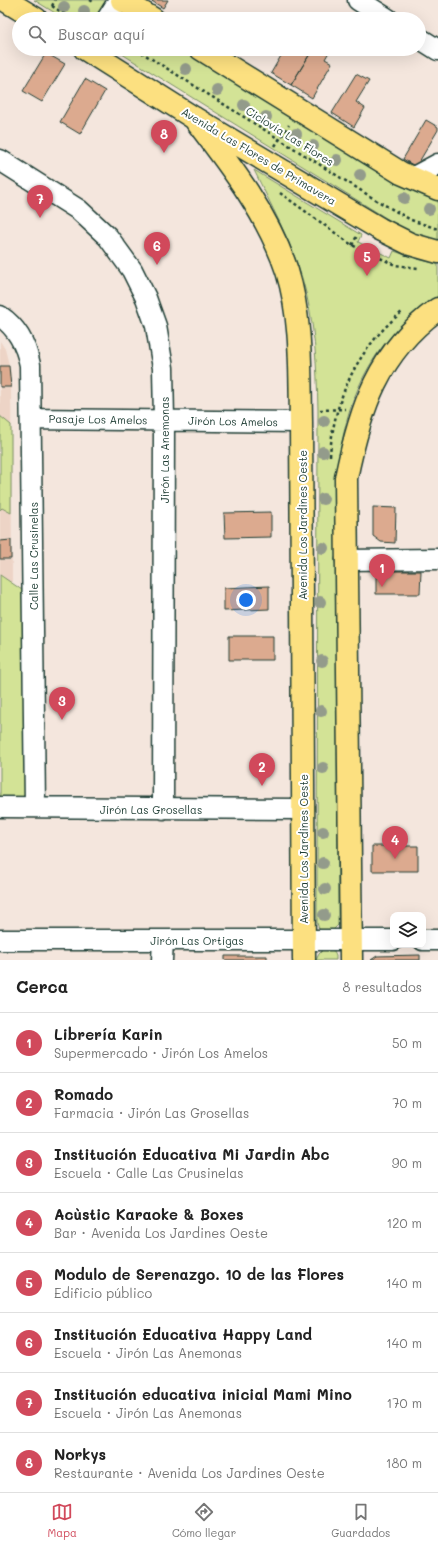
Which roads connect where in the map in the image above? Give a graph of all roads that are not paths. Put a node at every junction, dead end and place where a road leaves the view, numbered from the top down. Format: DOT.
graph roads {
  1 [pos="5,0"];
  2 [pos="119,0"];
  3 [pos="122,0"];
  4 [pos="358,0"];
  5 [pos="45,9"];
  6 [pos="111,12"];
  7 [pos="141,12"];
  8 [pos="377,12"];
  9 [pos="426,42"];
  10 [pos="438,50"];
  11 [pos="97,56"];
  12 [pos="212,56"];
  13 [pos="194,118"];
  14 [pos="0,160"];
  15 [pos="438,164"];
  16 [pos="412,178"];
  17 [pos="438,190"];
  18 [pos="438,252"];
  19 [pos="438,309"];
  20 [pos="0,316"];
  21 [pos="301,417"];
  22 [pos="32,419"];
  23 [pos="164,420"];
  24 [pos="438,559"];
  25 [pos="346,560"];
  26 [pos="35,807"];
  27 [pos="0,808"];
  28 [pos="163,809"];
  29 [pos="303,809"];
  30 [pos="0,940"];
  31 [pos="162,940"];
  32 [pos="426,940"];
  33 [pos="438,940"];
  34 [pos="390,941"];
  35 [pos="304,950"];
  36 [pos="350,950"];
  37 [pos="162,960"];
  1 -- 5 [label="main road"];
  2 -- 6 [label="street"];
  3 -- 7 [label="main road"];
  4 -- 8 [label="street"];
  9 -- 10 [label="street"];
  11 -- 13 [label="main road, Avenida Las Flores de Primavera"];
  12 -- 16 [label="main road"];
  13 -- 18 [label="main road, Avenida Las Flores de Primavera"];
  13 -- 21 [label="main road, Avenida Los Jardines Oeste"];
  14 -- 23 [label="street, Jirón Las Anemonas"];
  15 -- 16 [label="street"];
  16 -- 17 [label="main road"];
  19 -- 25 [label="main road"];
  20 -- 22 [label="street, Calle Las Crusinelas"];
  21 -- 23 [label="street, Jirón Los Amelos"];
  21 -- 29 [label="main road, Avenida Los Jardines Oeste"];
  22 -- 23 [label="street, Pasaje Los Amelos"];
  22 -- 26 [label="street, Calle Las Crusinelas"];
  23 -- 28 [label="street, Jirón Las Anemonas"];
  24 -- 25 [label="street"];
  25 -- 36 [label="main road"];
  26 -- 27 [label="street, Jirón Las Grosellas"];
  26 -- 28 [label="street, Jirón Las Grosellas"];
  28 -- 29 [label="street, Jirón Las Grosellas"];
  29 -- 35 [label="main road, Avenida Los Jardines Oeste"];
  30 -- 31 [label="street, Jirón Las Ortigas"];
  31 -- 35 [label="street, Jirón Las Ortigas"];
  31 -- 37 [label="street"];
  32 -- 33 [label="street"];
  34 -- 36 [label="street, Jirón Las Ortigas"];
  35 -- 36 [label="street, Jirón Las Ortigas"];
}
